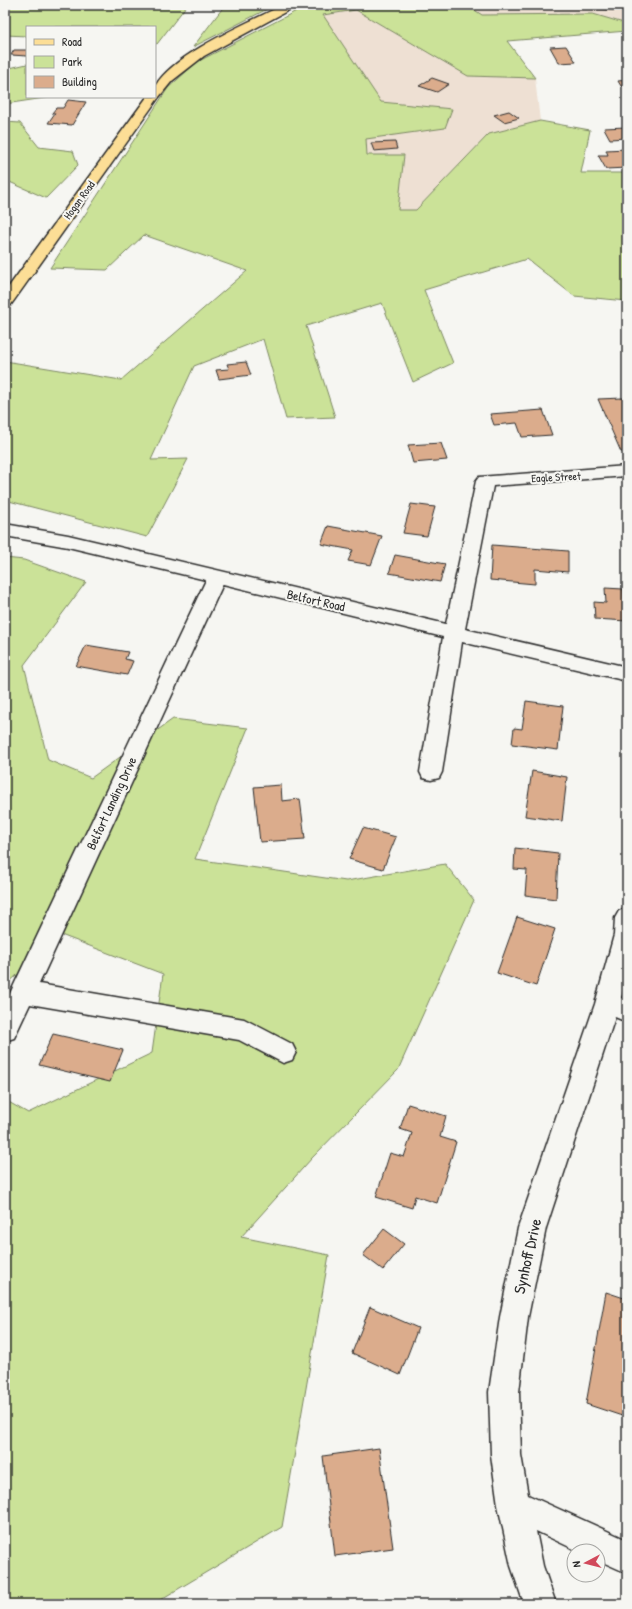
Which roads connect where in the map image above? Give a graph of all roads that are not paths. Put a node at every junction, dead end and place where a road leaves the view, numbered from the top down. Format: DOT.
graph roads {
  1 [pos="292,5"];
  2 [pos="596,5"];
  3 [pos="627,7"];
  4 [pos="156,93"];
  5 [pos="151,98"];
  6 [pos="5,302"];
  7 [pos="627,472"];
  8 [pos="5,530"];
  9 [pos="217,576"];
  10 [pos="454,633"];
  11 [pos="627,674"];
  12 [pos="431,772"];
  13 [pos="627,918"];
  14 [pos="23,992"];
  15 [pos="617,1008"];
  16 [pos="5,1030"];
  17 [pos="283,1052"];
  18 [pos="514,1505"];
  19 [pos="627,1557"];
  20 [pos="540,1604"];
  1 -- 4 [label="main road"];
  2 -- 3 [label="street"];
  5 -- 6 [label="main road, Hogan Road"];
  7 -- 10 [label="street, Eagle Street"];
  8 -- 9 [label="street, Belfort Road"];
  9 -- 10 [label="street, Belfort Road"];
  9 -- 14 [label="street, Belfort Landing Drive"];
  10 -- 11 [label="street, Belfort Road"];
  10 -- 12 [label="street"];
  13 -- 15 [label="street, Synhoff Drive"];
  14 -- 16 [label="street, Belfort Landing Drive"];
  14 -- 17 [label="street"];
  15 -- 18 [label="street, Synhoff Drive"];
  18 -- 19 [label="street"];
  18 -- 20 [label="street, Synhoff Drive"];
}
